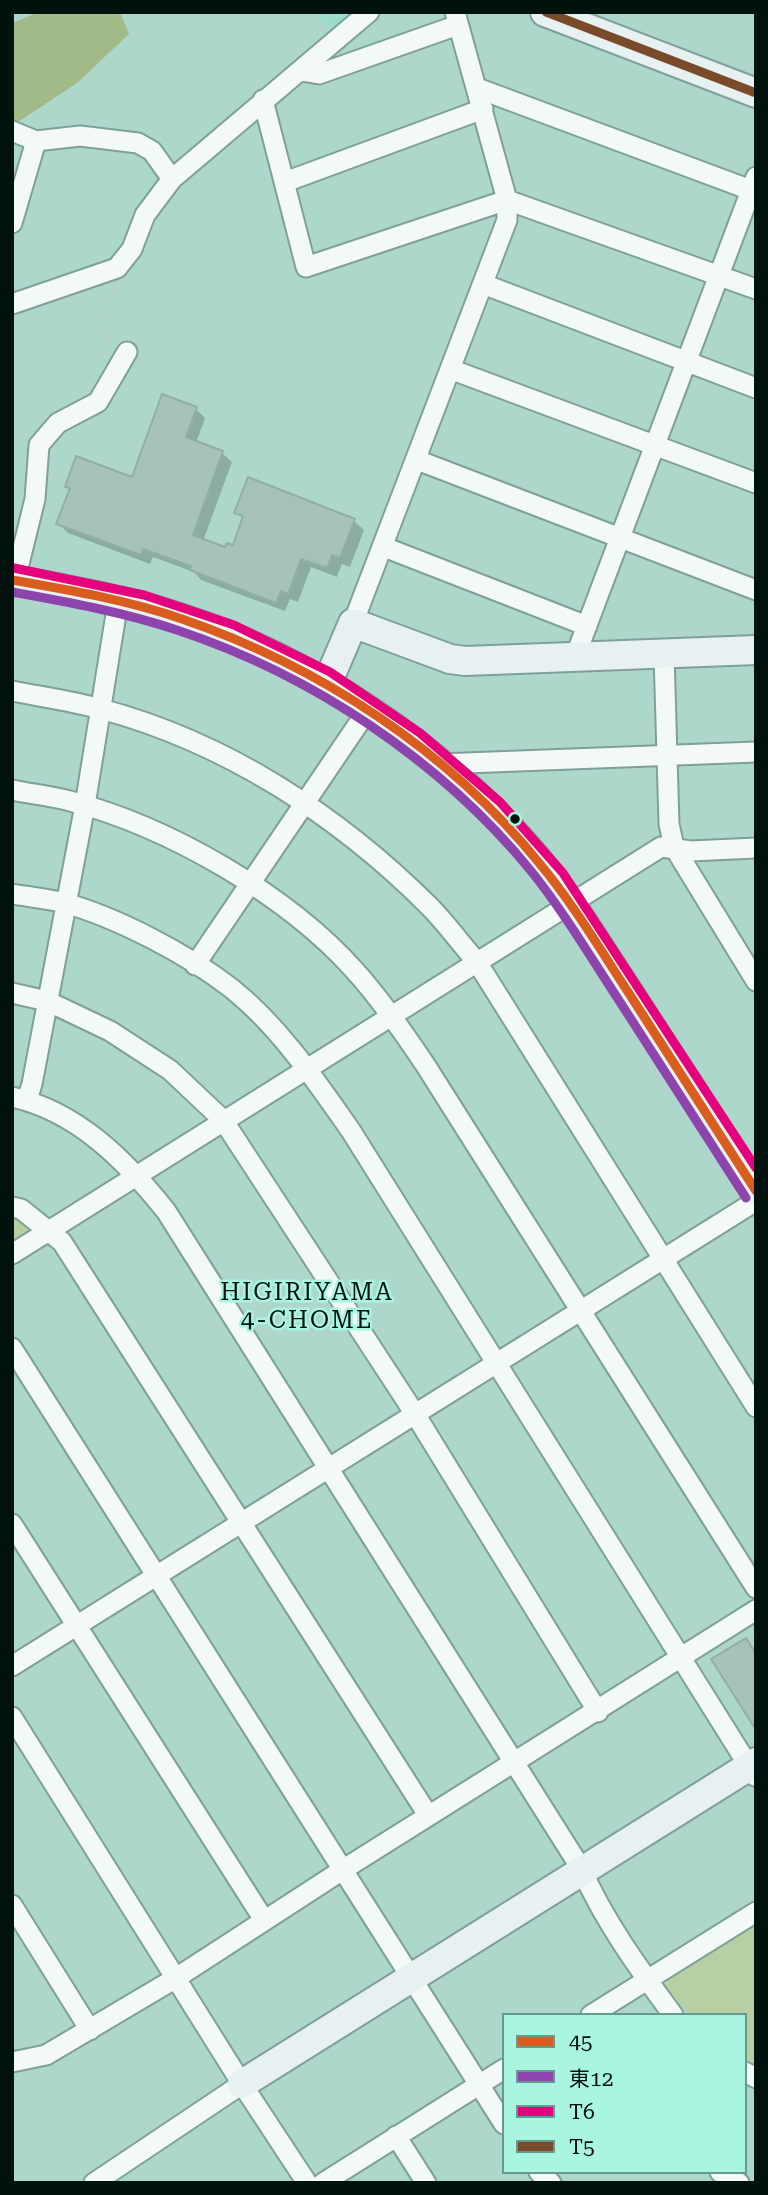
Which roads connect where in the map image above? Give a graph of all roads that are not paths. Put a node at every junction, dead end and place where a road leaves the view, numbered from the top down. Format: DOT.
graph roads {
  1 [pos="369,12"];
  2 [pos="545,12"];
  3 [pos="457,19"];
  4 [pos="301,71"];
  5 [pos="477,88"];
  6 [pos="756,93"];
  7 [pos="263,100"];
  8 [pos="483,109"];
  9 [pos="12,131"];
  10 [pos="36,141"];
  11 [pos="172,179"];
  12 [pos="285,183"];
  13 [pos="754,187"];
  14 [pos="507,200"];
  15 [pos="12,223"];
  16 [pos="720,275"];
  17 [pos="483,284"];
  18 [pos="756,289"];
  19 [pos="12,304"];
  20 [pos="127,352"];
  21 [pos="686,362"];
  22 [pos="450,369"];
  23 [pos="756,388"];
  24 [pos="655,443"];
  25 [pos="417,460"];
  26 [pos="756,483"];
  27 [pos="619,539"];
  28 [pos="384,547"];
  29 [pos="13,580"];
  30 [pos="756,590"];
  31 [pos="118,602"];
  32 [pos="353,623"];
  33 [pos="587,626"];
  34 [pos="756,650"];
  35 [pos="664,654"];
  36 [pos="575,657"];
  37 [pos="327,684"];
  38 [pos="12,691"];
  39 [pos="101,709"];
  40 [pos="366,711"];
  41 [pos="756,752"];
  42 [pos="667,755"];
  43 [pos="439,764"];
  44 [pos="12,790"];
  45 [pos="304,803"];
  46 [pos="85,805"];
  47 [pos="674,847"];
  48 [pos="756,848"];
  49 [pos="251,883"];
  50 [pos="12,894"];
  51 [pos="65,904"];
  52 [pos="569,904"];
  53 [pos="477,962"];
  54 [pos="195,965"];
  55 [pos="756,981"];
  56 [pos="12,993"];
  57 [pos="47,1001"];
  58 [pos="392,1015"];
  59 [pos="307,1068"];
  60 [pos="19,1099"];
  61 [pos="223,1121"];
  62 [pos="137,1175"];
  63 [pos="756,1191"];
  64 [pos="756,1201"];
  65 [pos="12,1207"];
  66 [pos="50,1230"];
  67 [pos="12,1254"];
  68 [pos="663,1260"];
  69 [pos="580,1311"];
  70 [pos="12,1348"];
  71 [pos="496,1365"];
  72 [pos="756,1408"];
  73 [pos="415,1414"];
  74 [pos="327,1469"];
  75 [pos="243,1522"];
  76 [pos="12,1524"];
  77 [pos="158,1576"];
  78 [pos="756,1588"];
  79 [pos="756,1610"];
  80 [pos="76,1626"];
  81 [pos="681,1657"];
  82 [pos="12,1667"];
  83 [pos="598,1712"];
  84 [pos="12,1717"];
  85 [pos="514,1764"];
  86 [pos="754,1768"];
  87 [pos="428,1815"];
  88 [pos="344,1869"];
  89 [pos="582,1870"];
  90 [pos="12,1905"];
  91 [pos="756,1912"];
  92 [pos="264,1920"];
  93 [pos="176,1978"];
  94 [pos="409,1978"];
  95 [pos="646,1979"];
  96 [pos="595,2013"];
  97 [pos="672,2013"];
  98 [pos="90,2030"];
  99 [pos="12,2062"];
  100 [pos="502,2070"];
  101 [pos="480,2083"];
  102 [pos="242,2084"];
  103 [pos="502,2121"];
  104 [pos="396,2136"];
  105 [pos="723,2174"];
  106 [pos="94,2183"];
  107 [pos="307,2183"];
  108 [pos="323,2183"];
  109 [pos="426,2183"];
  110 [pos="739,2183"];
  1 -- 4 [label="street"];
  2 -- 6 [label="street"];
  3 -- 4 [label="street"];
  3 -- 5 [label="street"];
  4 -- 7 [label="street"];
  5 -- 8 [label="street"];
  5 -- 13 [label="street"];
  7 -- 11 [label="street"];
  7 -- 12 [label="street"];
  8 -- 12 [label="street"];
  8 -- 14 [label="street"];
  9 -- 10 [label="street"];
  10 -- 11 [label="street"];
  10 -- 15 [label="street"];
  11 -- 19 [label="street"];
  12 -- 14 [label="street"];
  13 -- 16 [label="street"];
  14 -- 16 [label="street"];
  14 -- 17 [label="street"];
  16 -- 18 [label="street"];
  16 -- 21 [label="street"];
  17 -- 21 [label="street"];
  17 -- 22 [label="street"];
  20 -- 29 [label="street"];
  21 -- 23 [label="street"];
  21 -- 24 [label="street"];
  22 -- 24 [label="street"];
  22 -- 25 [label="street"];
  24 -- 26 [label="street"];
  24 -- 27 [label="street"];
  25 -- 27 [label="street"];
  25 -- 28 [label="street"];
  27 -- 30 [label="street"];
  27 -- 33 [label="street"];
  28 -- 32 [label="street"];
  28 -- 33 [label="street"];
  29 -- 31 [label="street"];
  31 -- 37 [label="street"];
  31 -- 39 [label="street"];
  32 -- 36 [label="street"];
  32 -- 37 [label="street"];
  33 -- 36 [label="street"];
  34 -- 35 [label="street"];
  35 -- 36 [label="street"];
  35 -- 42 [label="street"];
  37 -- 40 [label="street"];
  38 -- 39 [label="street"];
  39 -- 45 [label="street"];
  39 -- 46 [label="street"];
  40 -- 43 [label="street"];
  40 -- 45 [label="street"];
  41 -- 42 [label="street"];
  42 -- 43 [label="street"];
  42 -- 47 [label="street"];
  43 -- 52 [label="street"];
  44 -- 46 [label="street"];
  45 -- 49 [label="street"];
  45 -- 53 [label="street"];
  46 -- 49 [label="street"];
  46 -- 51 [label="street"];
  47 -- 48 [label="street"];
  47 -- 52 [label="street"];
  47 -- 55 [label="street"];
  49 -- 54 [label="street"];
  49 -- 58 [label="street"];
  50 -- 51 [label="street"];
  51 -- 54 [label="street"];
  51 -- 57 [label="street"];
  52 -- 53 [label="street"];
  52 -- 63 [label="street"];
  53 -- 58 [label="street"];
  53 -- 68 [label="street"];
  54 -- 59 [label="street"];
  56 -- 57 [label="street"];
  57 -- 60 [label="street"];
  57 -- 61 [label="street"];
  58 -- 59 [label="street"];
  58 -- 69 [label="street"];
  59 -- 61 [label="street"];
  59 -- 71 [label="street"];
  60 -- 62 [label="street"];
  61 -- 62 [label="street"];
  61 -- 73 [label="street"];
  62 -- 66 [label="street"];
  62 -- 74 [label="street"];
  64 -- 68 [label="street"];
  65 -- 66 [label="street"];
  66 -- 67 [label="street"];
  66 -- 75 [label="street"];
  68 -- 69 [label="street"];
  68 -- 72 [label="street"];
  69 -- 71 [label="street"];
  69 -- 78 [label="street"];
  70 -- 77 [label="street"];
  71 -- 73 [label="street"];
  71 -- 81 [label="street"];
  73 -- 74 [label="street"];
  73 -- 83 [label="street"];
  74 -- 75 [label="street"];
  74 -- 85 [label="street"];
  75 -- 77 [label="street"];
  75 -- 87 [label="street"];
  76 -- 80 [label="street"];
  77 -- 80 [label="street"];
  77 -- 88 [label="street"];
  79 -- 81 [label="street"];
  80 -- 82 [label="street"];
  80 -- 92 [label="street"];
  81 -- 83 [label="street"];
  81 -- 86 [label="street"];
  83 -- 85 [label="street"];
  84 -- 93 [label="street"];
  85 -- 87 [label="street"];
  85 -- 89 [label="street"];
  86 -- 89 [label="street"];
  87 -- 88 [label="street"];
  88 -- 92 [label="street"];
  88 -- 94 [label="street"];
  89 -- 94 [label="street"];
  89 -- 95 [label="street"];
  90 -- 98 [label="street"];
  91 -- 95 [label="street"];
  92 -- 93 [label="street"];
  93 -- 98 [label="street"];
  93 -- 102 [label="street"];
  94 -- 101 [label="street"];
  94 -- 102 [label="street"];
  95 -- 96 [label="street"];
  95 -- 97 [label="street"];
  98 -- 99 [label="street"];
  100 -- 101 [label="street"];
  101 -- 103 [label="street"];
  101 -- 104 [label="street"];
  102 -- 106 [label="street"];
  102 -- 107 [label="street"];
  104 -- 108 [label="street"];
  104 -- 109 [label="street"];
  105 -- 110 [label="street"];
}
